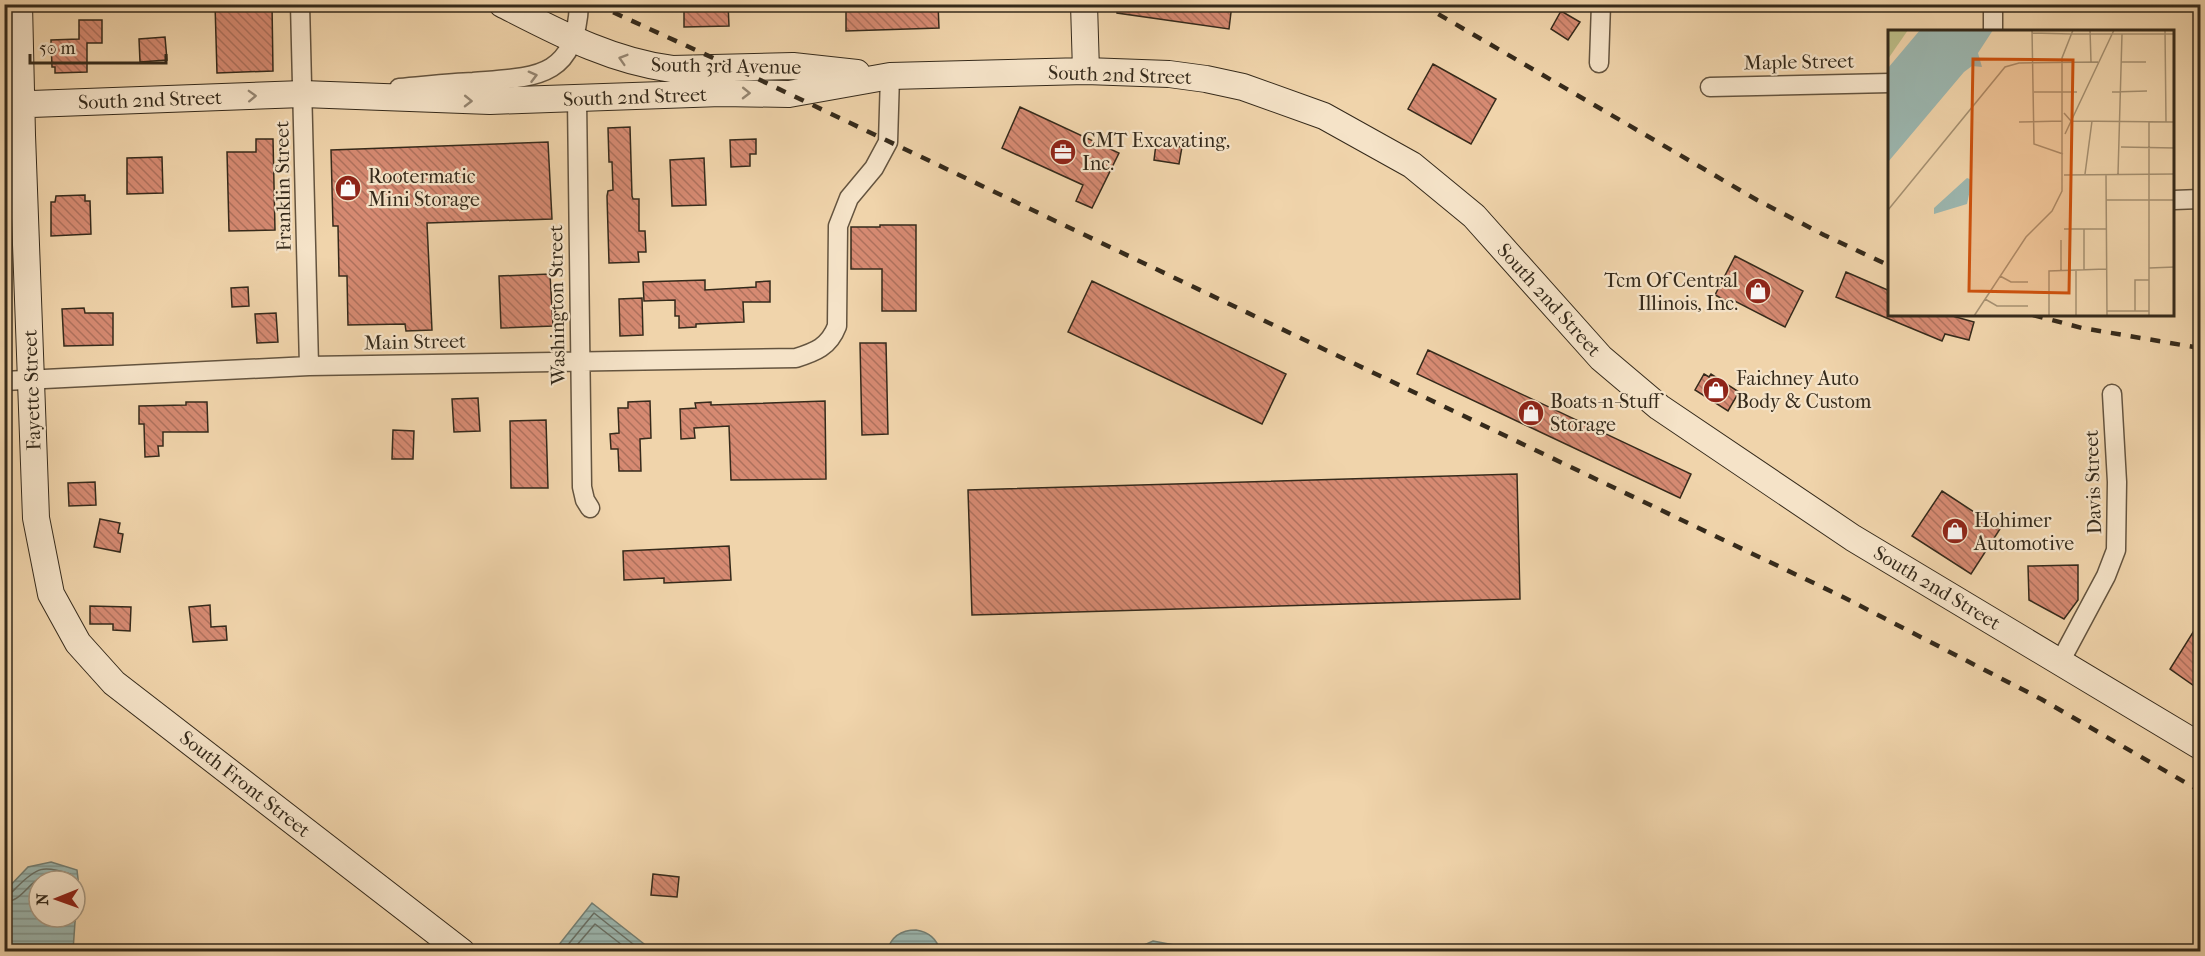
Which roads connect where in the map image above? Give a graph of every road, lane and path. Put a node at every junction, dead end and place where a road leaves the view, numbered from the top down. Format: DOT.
graph roads {
  1 [pos="19,4"];
  2 [pos="300,4"];
  3 [pos="502,4"];
  4 [pos="530,4"];
  5 [pos="536,4"];
  6 [pos="579,4"];
  7 [pos="1084,4"];
  8 [pos="1600,4"];
  9 [pos="1993,4"];
  10 [pos="1994,30"];
  11 [pos="573,39"];
  12 [pos="1599,63"];
  13 [pos="1086,71"];
  14 [pos="890,76"];
  15 [pos="1888,83"];
  16 [pos="1710,87"];
  17 [pos="303,94"];
  18 [pos="329,94"];
  19 [pos="577,99"];
  20 [pos="13,105"];
  21 [pos="2200,199"];
  22 [pos="2175,200"];
  23 [pos="580,362"];
  24 [pos="309,366"];
  25 [pos="31,379"];
  26 [pos="4,381"];
  27 [pos="2112,394"];
  28 [pos="590,508"];
  29 [pos="51,594"];
  30 [pos="2060,662"];
  31 [pos="2200,746"];
  32 [pos="462,951"];
  1 -- 20 [label="main road, Fayette Street"];
  2 -- 17 [label="street, Franklin Street"];
  3 -- 11 [label="main road, South 3rd Avenue"];
  4 -- 5 [label="street"];
  6 -- 11 [label="street"];
  7 -- 13 [label="main road"];
  8 -- 12 [label="street"];
  9 -- 10 [label="street"];
  14 -- 11 [label="main road, South 3rd Avenue, one-way"];
  18 -- 11 [label="street, one-way"];
  13 -- 14 [label="main road, South 2nd Street"];
  13 -- 30 [label="main road, South 2nd Street"];
  19 -- 14 [label="main road, South 2nd Street, one-way"];
  14 -- 23 [label="street, Main Street"];
  15 -- 16 [label="street, Maple Street"];
  17 -- 18 [label="main road, South 2nd Street"];
  20 -- 17 [label="main road, South 2nd Street, one-way"];
  17 -- 24 [label="street, Franklin Street"];
  18 -- 19 [label="main road, South 2nd Street, one-way"];
  19 -- 23 [label="street, Washington Street"];
  20 -- 25 [label="main road, Fayette Street"];
  21 -- 22 [label="street"];
  23 -- 24 [label="street, Main Street"];
  23 -- 28 [label="street, Washington Street"];
  24 -- 25 [label="street, Main Street"];
  25 -- 26 [label="street, Main Street"];
  25 -- 29 [label="main road, Fayette Street"];
  27 -- 30 [label="street, Davis Street"];
  29 -- 32 [label="main road, South Front Street"];
  30 -- 31 [label="main road, South 2nd Street"];
}
